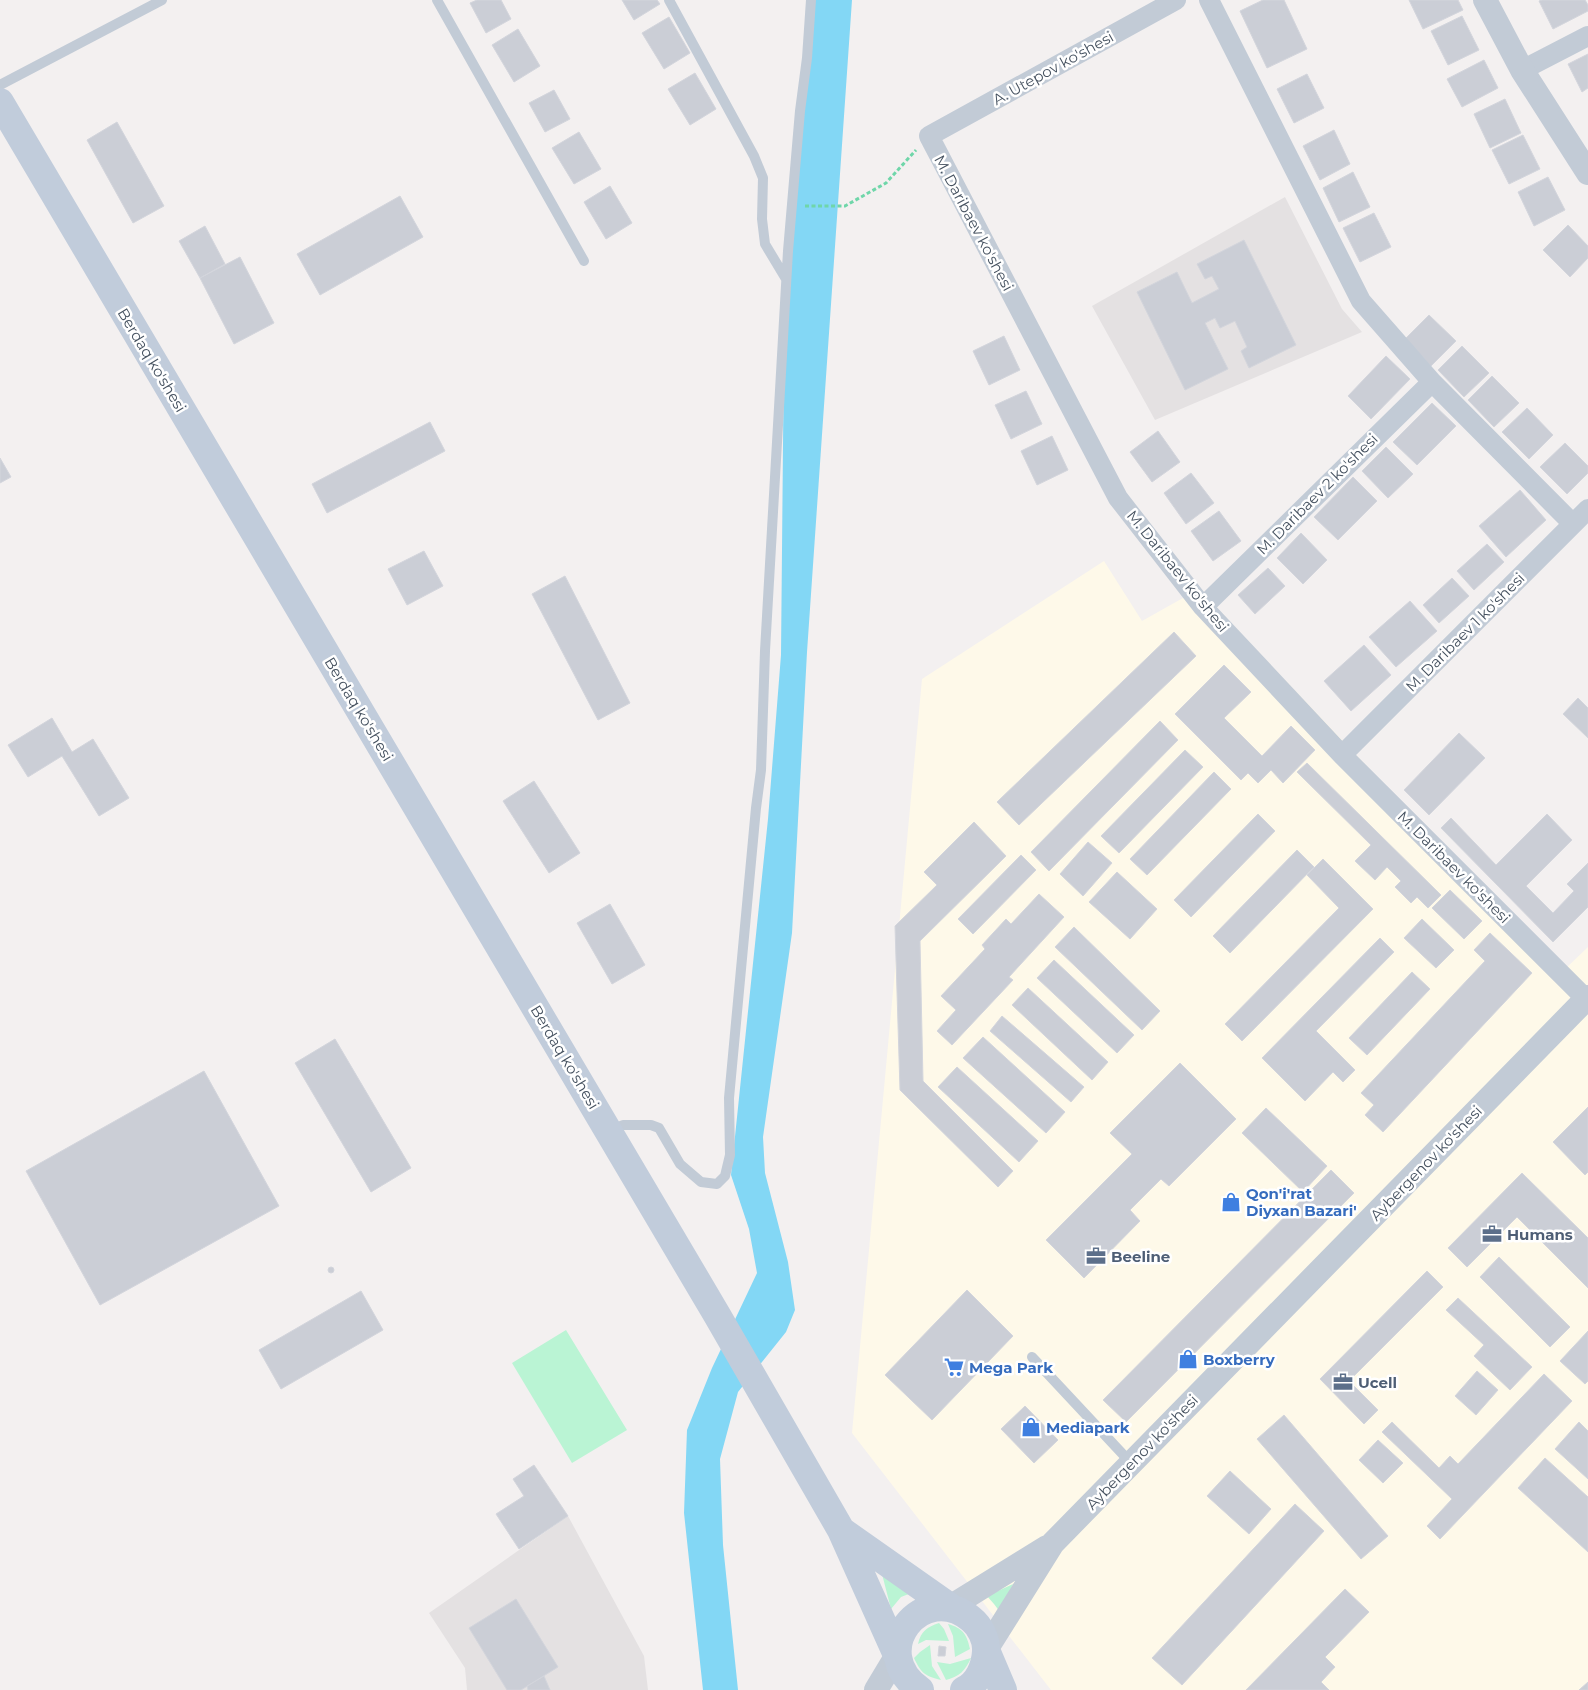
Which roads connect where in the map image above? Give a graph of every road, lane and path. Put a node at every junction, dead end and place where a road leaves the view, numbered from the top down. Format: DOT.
graph roads {
  1 [pos="162,0"];
  2 [pos="437,0"];
  3 [pos="669,0"];
  4 [pos="811,0"];
  5 [pos="1176,0"];
  6 [pos="1209,0"];
  7 [pos="1485,0"];
  8 [pos="1588,36"];
  9 [pos="1522,70"];
  10 [pos="0,84"];
  11 [pos="0,102"];
  12 [pos="929,136"];
  13 [pos="1588,173"];
  14 [pos="792,206"];
  15 [pos="584,261"];
  16 [pos="786,280"];
  17 [pos="1432,382"];
  18 [pos="1588,510"];
  19 [pos="1573,524"];
  20 [pos="1203,607"];
  21 [pos="1342,754"];
  22 [pos="1587,998"];
  23 [pos="609,1131"];
  24 [pos="1032,1357"];
  25 [pos="1131,1463"];
  26 [pos="841,1530"];
  27 [pos="1053,1543"];
  28 [pos="950,1608"];
  29 [pos="986,1650"];
  30 [pos="897,1655"];
  31 [pos="876,1690"];
  32 [pos="920,1690"];
  33 [pos="964,1690"];
  34 [pos="1003,1690"];
  1 -- 10 [label="lane"];
  2 -- 15 [label="lane"];
  3 -- 16 [label="lane"];
  4 -- 14 [label="lane"];
  5 -- 12 [label="street, A. Utepov ko'shesi"];
  6 -- 17 [label="street"];
  7 -- 9 [label="street"];
  8 -- 9 [label="street"];
  9 -- 13 [label="street"];
  11 -- 23 [label="main road, Berdaq ko'shesi"];
  12 -- 14 [label="path"];
  12 -- 20 [label="street, M. Daribaev ko'shesi"];
  14 -- 16 [label="lane"];
  16 -- 23 [label="lane"];
  17 -- 19 [label="street"];
  17 -- 20 [label="street, M. Daribaev 2 ko'shesi"];
  18 -- 19 [label="street, M. Daribaev 1 ko'shesi"];
  19 -- 21 [label="street, M. Daribaev 1 ko'shesi"];
  20 -- 21 [label="street, M. Daribaev ko'shesi"];
  21 -- 22 [label="street, M. Daribaev ko'shesi"];
  22 -- 25 [label="street, Aybergenov ko'shesi"];
  23 -- 26 [label="main road, Berdaq ko'shesi"];
  24 -- 25 [label="lane"];
  25 -- 27 [label="street, Aybergenov ko'shesi"];
  26 -- 28 [label="main road"];
  26 -- 30 [label="main road, Berdaq ko'shesi"];
  27 -- 28 [label="street, Aybergenov ko'shesi"];
  27 -- 29 [label="street, Aybergenov ko'shesi"];
  28 -- 29 [label="main road"];
  28 -- 30 [label="main road"];
  29 -- 33 [label="main road"];
  29 -- 34 [label="main road"];
  30 -- 31 [label="street"];
  30 -- 32 [label="main road, Berdaq ko'shesi"];
}
